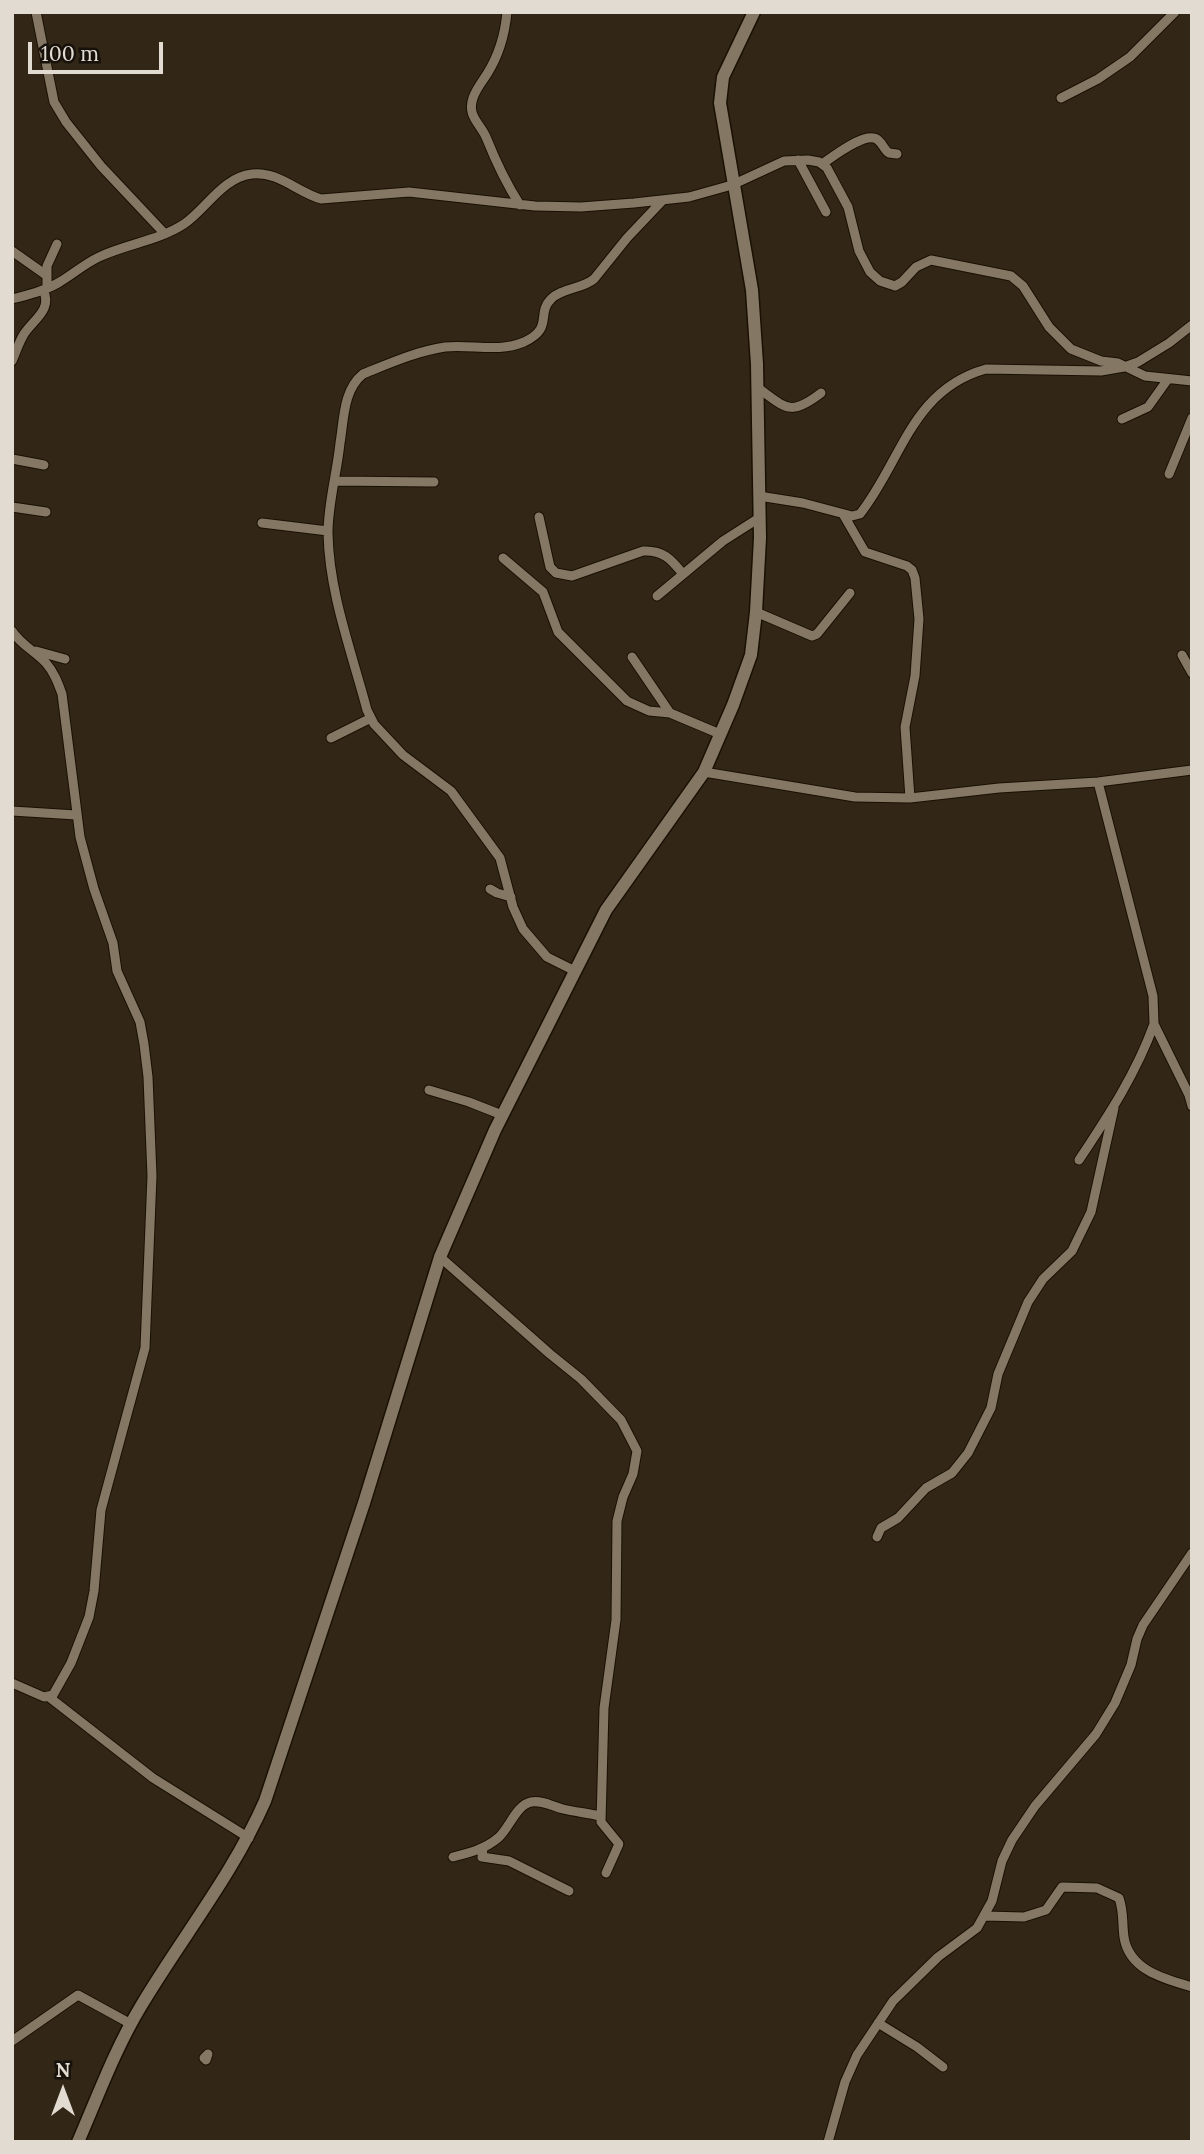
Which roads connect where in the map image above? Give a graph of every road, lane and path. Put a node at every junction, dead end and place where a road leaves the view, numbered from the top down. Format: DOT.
graph roads {
  1 [pos="36,12"];
  2 [pos="507,12"];
  3 [pos="754,12"];
  4 [pos="1175,12"];
  5 [pos="1061,98"];
  6 [pos="897,154"];
  7 [pos="798,160"];
  8 [pos="822,164"];
  9 [pos="732,185"];
  10 [pos="663,200"];
  11 [pos="520,205"];
  12 [pos="825,212"];
  13 [pos="165,234"];
  14 [pos="57,244"];
  15 [pos="12,251"];
  16 [pos="46,275"];
  17 [pos="45,289"];
  18 [pos="12,299"];
  19 [pos="1192,325"];
  20 [pos="12,361"];
  21 [pos="1124,368"];
  22 [pos="1168,379"];
  23 [pos="1192,382"];
  24 [pos="758,388"];
  25 [pos="821,393"];
  26 [pos="1192,418"];
  27 [pos="1122,419"];
  28 [pos="12,459"];
  29 [pos="44,465"];
  30 [pos="1169,474"];
  31 [pos="335,481"];
  32 [pos="434,482"];
  33 [pos="759,496"];
  34 [pos="12,507"];
  35 [pos="46,512"];
  36 [pos="843,514"];
  37 [pos="540,517"];
  38 [pos="759,518"];
  39 [pos="262,523"];
  40 [pos="328,531"];
  41 [pos="503,558"];
  42 [pos="683,574"];
  43 [pos="850,593"];
  44 [pos="656,596"];
  45 [pos="756,612"];
  46 [pos="12,631"];
  47 [pos="30,650"];
  48 [pos="1181,655"];
  49 [pos="632,657"];
  50 [pos="65,659"];
  51 [pos="1192,673"];
  52 [pos="670,713"];
  53 [pos="371,718"];
  54 [pos="720,734"];
  55 [pos="331,738"];
  56 [pos="1192,770"];
  57 [pos="704,772"];
  58 [pos="1098,782"];
  59 [pos="910,798"];
  60 [pos="12,811"];
  61 [pos="76,816"];
  62 [pos="490,888"];
  63 [pos="511,897"];
  64 [pos="575,971"];
  65 [pos="1154,1024"];
  66 [pos="429,1090"];
  67 [pos="1192,1106"];
  68 [pos="1114,1108"];
  69 [pos="502,1115"];
  70 [pos="1079,1160"];
  71 [pos="440,1257"];
  72 [pos="877,1537"];
  73 [pos="1192,1553"];
  74 [pos="12,1683"];
  75 [pos="49,1697"];
  76 [pos="600,1816"];
  77 [pos="249,1838"];
  78 [pos="482,1848"];
  79 [pos="453,1857"];
  80 [pos="606,1873"];
  81 [pos="569,1891"];
  82 [pos="985,1916"];
  83 [pos="1192,1987"];
  84 [pos="878,2023"];
  85 [pos="131,2024"];
  86 [pos="12,2041"];
  87 [pos="943,2067"];
  88 [pos="78,2142"];
  89 [pos="828,2142"];
  1 -- 13 [label="street"];
  2 -- 11 [label="street"];
  3 -- 9 [label="street"];
  4 -- 5 [label="street"];
  6 -- 8 [label="street"];
  7 -- 8 [label="street"];
  7 -- 9 [label="street"];
  7 -- 12 [label="street"];
  8 -- 21 [label="street"];
  9 -- 10 [label="street"];
  9 -- 24 [label="street"];
  10 -- 11 [label="street"];
  10 -- 31 [label="street"];
  11 -- 13 [label="street"];
  13 -- 17 [label="street"];
  14 -- 16 [label="street"];
  15 -- 16 [label="street"];
  16 -- 17 [label="street"];
  17 -- 18 [label="street"];
  17 -- 20 [label="street"];
  19 -- 21 [label="street"];
  21 -- 22 [label="street"];
  21 -- 36 [label="street"];
  22 -- 23 [label="street"];
  22 -- 27 [label="street"];
  24 -- 25 [label="street"];
  24 -- 33 [label="street"];
  26 -- 30 [label="street"];
  28 -- 29 [label="street"];
  31 -- 32 [label="street"];
  31 -- 40 [label="street"];
  33 -- 36 [label="street"];
  33 -- 38 [label="street"];
  34 -- 35 [label="street"];
  36 -- 59 [label="street"];
  37 -- 42 [label="street"];
  38 -- 42 [label="street"];
  38 -- 45 [label="street"];
  39 -- 40 [label="street"];
  40 -- 53 [label="street"];
  41 -- 52 [label="street"];
  42 -- 44 [label="street"];
  43 -- 45 [label="street"];
  45 -- 54 [label="street"];
  46 -- 47 [label="street"];
  47 -- 50 [label="street"];
  47 -- 61 [label="street"];
  48 -- 51 [label="street"];
  49 -- 52 [label="street"];
  52 -- 54 [label="street"];
  53 -- 55 [label="street"];
  53 -- 63 [label="street"];
  54 -- 57 [label="street"];
  56 -- 58 [label="street"];
  57 -- 59 [label="street"];
  57 -- 64 [label="street"];
  58 -- 59 [label="street"];
  58 -- 65 [label="street"];
  60 -- 61 [label="street"];
  61 -- 75 [label="street"];
  62 -- 63 [label="street"];
  63 -- 64 [label="street"];
  64 -- 69 [label="street"];
  65 -- 67 [label="street"];
  65 -- 68 [label="street"];
  66 -- 69 [label="street"];
  68 -- 70 [label="street"];
  68 -- 72 [label="street"];
  69 -- 71 [label="street"];
  71 -- 76 [label="street"];
  71 -- 77 [label="street"];
  73 -- 82 [label="street"];
  74 -- 75 [label="street"];
  75 -- 77 [label="street"];
  76 -- 78 [label="street"];
  76 -- 80 [label="street"];
  77 -- 85 [label="street"];
  78 -- 79 [label="street"];
  78 -- 81 [label="street"];
  82 -- 83 [label="street"];
  82 -- 84 [label="street"];
  84 -- 87 [label="street"];
  84 -- 89 [label="street"];
  85 -- 86 [label="street"];
  85 -- 88 [label="street"];
}
